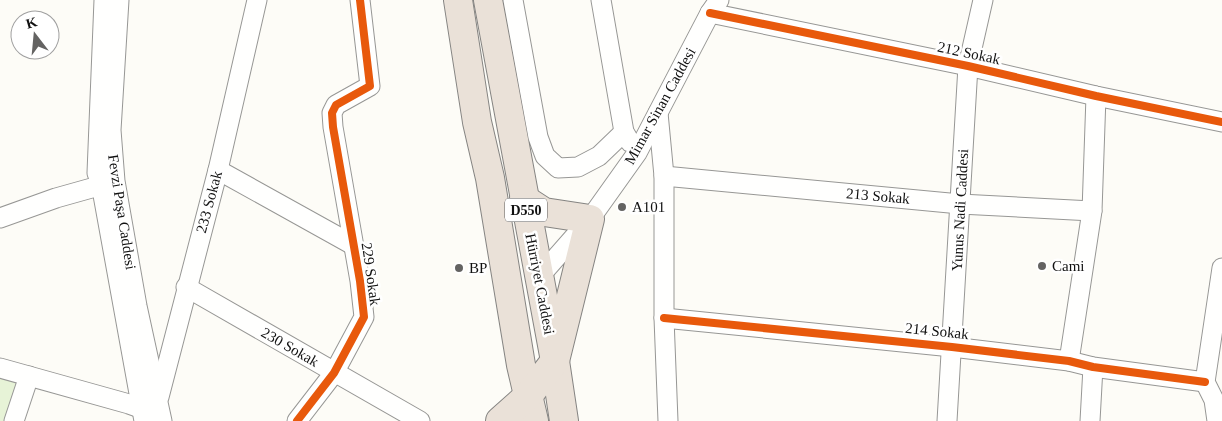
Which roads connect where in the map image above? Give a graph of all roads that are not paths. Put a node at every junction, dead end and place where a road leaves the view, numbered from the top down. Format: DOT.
graph roads {
  1 [pos="257,0"];
  2 [pos="458,0"];
  3 [pos="488,0"];
  4 [pos="513,0"];
  5 [pos="601,0"];
  6 [pos="983,0"];
  7 [pos="105,1"];
  8 [pos="356,2"];
  9 [pos="715,7"];
  10 [pos="968,66"];
  11 [pos="1096,96"];
  12 [pos="658,112"];
  13 [pos="1222,122"];
  14 [pos="624,132"];
  15 [pos="637,154"];
  16 [pos="218,170"];
  17 [pos="664,176"];
  18 [pos="107,177"];
  19 [pos="524,199"];
  20 [pos="960,204"];
  21 [pos="0,207"];
  22 [pos="1092,211"];
  23 [pos="0,218"];
  24 [pos="590,219"];
  25 [pos="353,245"];
  26 [pos="1222,268"];
  27 [pos="539,277"];
  28 [pos="186,287"];
  29 [pos="511,305"];
  30 [pos="1219,308"];
  31 [pos="664,318"];
  32 [pos="952,346"];
  33 [pos="555,361"];
  34 [pos="1069,361"];
  35 [pos="521,365"];
  36 [pos="1093,367"];
  37 [pos="0,368"];
  38 [pos="334,373"];
  39 [pos="29,376"];
  40 [pos="1205,382"];
  41 [pos="531,409"];
  42 [pos="148,411"];
  43 [pos="14,421"];
  44 [pos="162,421"];
  45 [pos="297,421"];
  46 [pos="420,421"];
  47 [pos="486,421"];
  48 [pos="500,421"];
  49 [pos="564,421"];
  50 [pos="668,421"];
  51 [pos="947,421"];
  52 [pos="1090,421"];
  53 [pos="1218,421"];
  1 -- 16 [label="street, 233 Sokak"];
  2 -- 29 [label="highway, Hürriyet Caddesi / D550"];
  3 -- 19 [label="highway, Hürriyet Caddesi / D550"];
  4 -- 14 [label="street"];
  5 -- 14 [label="street"];
  6 -- 10 [label="street, Yunus Nadi Caddesi"];
  7 -- 18 [label="street, Fevzi Paşa Caddesi"];
  8 -- 25 [label="street, 229 Sokak"];
  9 -- 10 [label="street, 212 Sokak"];
  9 -- 12 [label="street, Mimar Sinan Caddesi"];
  10 -- 11 [label="street, 212 Sokak"];
  10 -- 20 [label="street, Yunus Nadi Caddesi"];
  11 -- 13 [label="street, 212 Sokak"];
  11 -- 22 [label="street"];
  12 -- 15 [label="street, Mimar Sinan Caddesi"];
  12 -- 17 [label="street"];
  14 -- 15 [label="street"];
  15 -- 24 [label="street, Mimar Sinan Caddesi"];
  16 -- 25 [label="street"];
  16 -- 28 [label="street, 233 Sokak"];
  17 -- 20 [label="street, 213 Sokak"];
  17 -- 31 [label="street"];
  18 -- 21 [label="street"];
  18 -- 23 [label="street"];
  18 -- 42 [label="street, Fevzi Paşa Caddesi"];
  19 -- 24 [label="highway"];
  19 -- 27 [label="highway, Hürriyet Caddesi / D550"];
  20 -- 22 [label="street, 213 Sokak"];
  20 -- 32 [label="street, Yunus Nadi Caddesi"];
  22 -- 34 [label="street"];
  24 -- 27 [label="street, Mimar Sinan Caddesi"];
  24 -- 33 [label="highway"];
  25 -- 38 [label="street, 229 Sokak"];
  26 -- 30 [label="street"];
  27 -- 29 [label="highway"];
  27 -- 33 [label="highway, Hürriyet Caddesi / D550"];
  28 -- 38 [label="street, 230 Sokak"];
  28 -- 42 [label="street, 233 Sokak"];
  29 -- 35 [label="highway, Hürriyet Caddesi / D550"];
  30 -- 40 [label="street"];
  31 -- 32 [label="street, 214 Sokak"];
  31 -- 50 [label="street"];
  32 -- 34 [label="street, 214 Sokak"];
  32 -- 51 [label="street, Yunus Nadi Caddesi"];
  33 -- 41 [label="highway"];
  33 -- 49 [label="highway, Hürriyet Caddesi / D550"];
  34 -- 36 [label="street, 214 Sokak"];
  35 -- 41 [label="highway, Hürriyet Caddesi / D550"];
  35 -- 47 [label="highway"];
  36 -- 40 [label="street, 214 Sokak"];
  36 -- 52 [label="street"];
  37 -- 39 [label="street"];
  38 -- 45 [label="street, 229 Sokak"];
  38 -- 46 [label="street, 230 Sokak"];
  39 -- 42 [label="street"];
  39 -- 43 [label="street"];
  40 -- 53 [label="street"];
  41 -- 48 [label="highway"];
  42 -- 44 [label="street, Fevzi Paşa Caddesi"];
}
